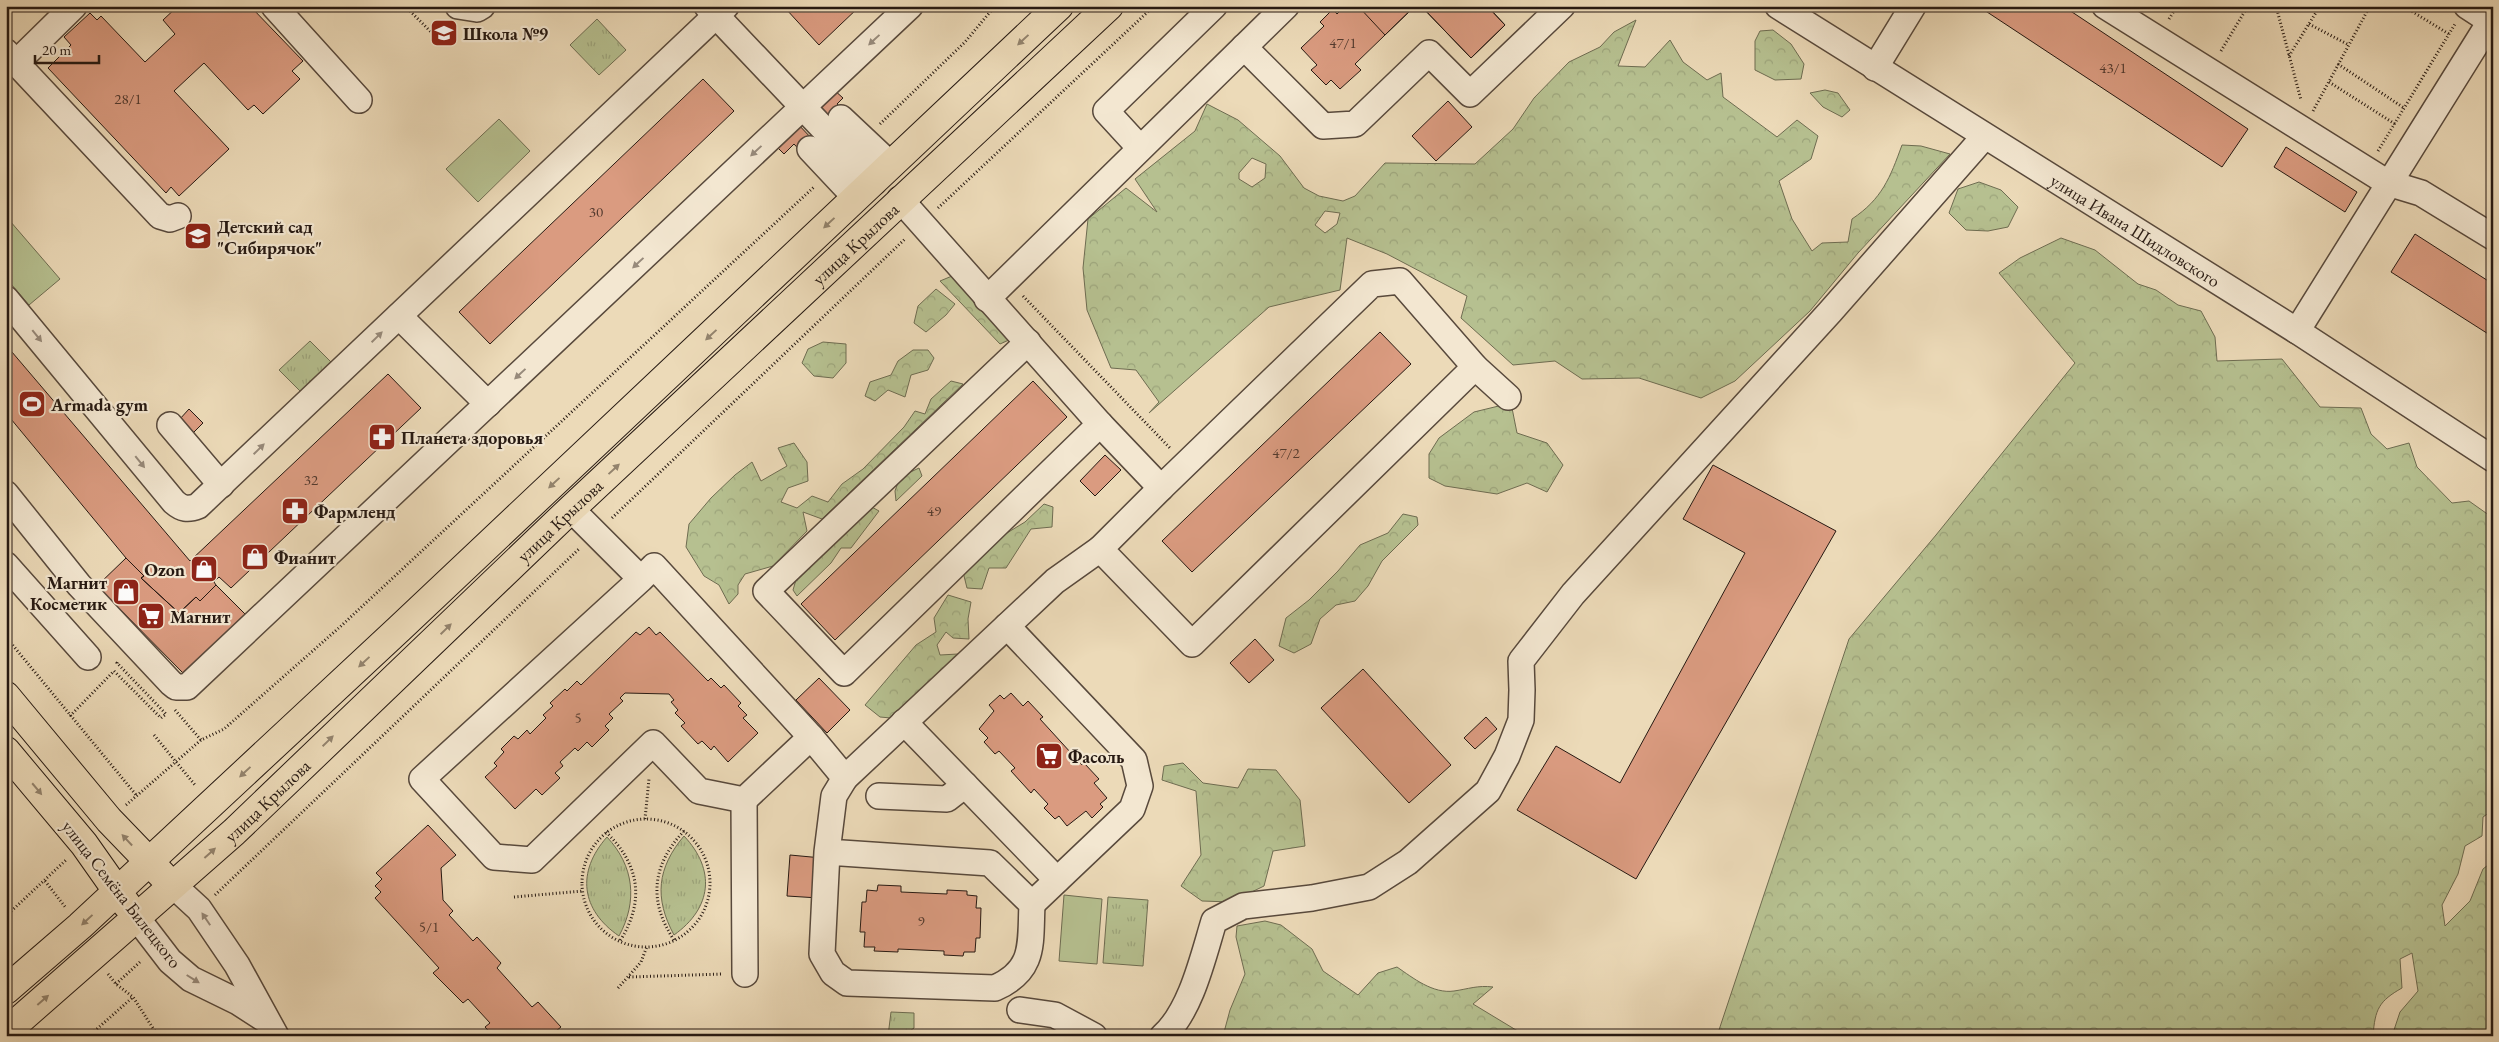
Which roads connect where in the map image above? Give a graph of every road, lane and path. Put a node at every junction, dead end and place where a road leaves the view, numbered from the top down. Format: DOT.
graph roads {
  1 [pos="74,6"];
  2 [pos="274,6"];
  3 [pos="458,6"];
  4 [pos="482,6"];
  5 [pos="910,6"];
  6 [pos="995,6"];
  7 [pos="1059,6"];
  8 [pos="1109,6"];
  9 [pos="1154,6"];
  10 [pos="1214,6"];
  11 [pos="1286,6"];
  12 [pos="1562,6"];
  13 [pos="1778,6"];
  14 [pos="1913,6"];
  15 [pos="2248,6"];
  16 [pos="2276,6"];
  17 [pos="2320,6"];
  18 [pos="2370,6"];
  19 [pos="2403,6"];
  20 [pos="2110,8"];
  21 [pos="716,9"];
  22 [pos="2462,13"];
  23 [pos="2491,19"];
  24 [pos="2309,24"];
  25 [pos="2449,34"];
  26 [pos="2348,45"];
  27 [pos="1244,47"];
  28 [pos="2289,56"];
  29 [pos="11,57"];
  30 [pos="2338,64"];
  31 [pos="1875,68"];
  32 [pos="2209,71"];
  33 [pos="2329,82"];
  34 [pos="359,100"];
  35 [pos="803,107"];
  36 [pos="2404,108"];
  37 [pos="841,118"];
  38 [pos="2395,124"];
  39 [pos="2304,126"];
  40 [pos="1984,137"];
  41 [pos="864,140"];
  42 [pos="1140,148"];
  43 [pos="810,149"];
  44 [pos="2367,170"];
  45 [pos="830,172"];
  46 [pos="874,182"];
  47 [pos="2388,183"];
  48 [pos="900,199"];
  49 [pos="178,216"];
  50 [pos="922,223"];
  51 [pos="2493,237"];
  52 [pos="1008,279"];
  53 [pos="6,299"];
  54 [pos="987,299"];
  55 [pos="399,316"];
  56 [pos="2297,331"];
  57 [pos="1028,342"];
  58 [pos="1475,367"];
  59 [pos="1508,398"];
  60 [pos="488,404"];
  61 [pos="1100,424"];
  62 [pos="170,425"];
  63 [pos="2493,459"];
  64 [pos="1185,464"];
  65 [pos="221,485"];
  66 [pos="1161,488"];
  67 [pos="6,494"];
  68 [pos="571,509"];
  69 [pos="596,534"];
  70 [pos="1100,549"];
  71 [pos="6,565"];
  72 [pos="641,579"];
  73 [pos="1007,626"];
  74 [pos="6,637"];
  75 [pos="88,657"];
  76 [pos="117,663"];
  77 [pos="6,696"];
  78 [pos="171,706"];
  79 [pos="70,716"];
  80 [pos="904,722"];
  81 [pos="811,737"];
  82 [pos="6,751"];
  83 [pos="845,778"];
  84 [pos="965,785"];
  85 [pos="137,796"];
  86 [pos="879,796"];
  87 [pos="744,800"];
  88 [pos="684,831"];
  89 [pos="606,832"];
  90 [pos="827,852"];
  91 [pos="148,862"];
  92 [pos="1057,880"];
  93 [pos="174,886"];
  94 [pos="583,890"];
  95 [pos="117,892"];
  96 [pos="514,898"];
  97 [pos="1032,904"];
  98 [pos="199,909"];
  99 [pos="137,918"];
  100 [pos="674,940"];
  101 [pos="620,941"];
  102 [pos="158,946"];
  103 [pos="647,946"];
  104 [pos="745,974"];
  105 [pos="629,977"];
  106 [pos="116,984"];
  107 [pos="618,988"];
  108 [pos="6,990"];
  109 [pos="133,997"];
  110 [pos="1020,1010"];
  111 [pos="272,1028"];
  112 [pos="6,1032"];
  113 [pos="89,1036"];
  114 [pos="1094,1036"];
  115 [pos="1163,1036"];
  1 -- 29 [label="street"];
  2 -- 34 [label="street"];
  3 -- 4 [label="street"];
  5 -- 35 [label="street, one-way"];
  6 -- 41 [label="path"];
  7 -- 46 [label="main road, улица Крылова, one-way"];
  8 -- 48 [label="main road, улица Крылова"];
  9 -- 50 [label="path"];
  10 -- 42 [label="street"];
  11 -- 27 [label="street"];
  12 -- 27 [label="street"];
  13 -- 31 [label="street, улица Ивана Шидловского"];
  14 -- 31 [label="street"];
  15 -- 32 [label="path"];
  16 -- 28 [label="path"];
  17 -- 24 [label="path"];
  18 -- 26 [label="path"];
  19 -- 25 [label="path"];
  20 -- 32 [label="street"];
  21 -- 35 [label="street"];
  21 -- 55 [label="street"];
  22 -- 23 [label="street"];
  22 -- 25 [label="path"];
  23 -- 47 [label="street"];
  24 -- 26 [label="path"];
  24 -- 28 [label="path"];
  25 -- 36 [label="path"];
  26 -- 30 [label="path"];
  27 -- 42 [label="street"];
  28 -- 39 [label="path"];
  29 -- 49 [label="street"];
  30 -- 33 [label="path"];
  30 -- 36 [label="path"];
  31 -- 40 [label="street, улица Ивана Шидловского"];
  32 -- 39 [label="street"];
  33 -- 38 [label="path"];
  33 -- 39 [label="path"];
  35 -- 46 [label="street"];
  35 -- 60 [label="street, one-way"];
  36 -- 38 [label="path"];
  37 -- 41 [label="street"];
  38 -- 44 [label="path"];
  39 -- 44 [label="street"];
  40 -- 56 [label="street, улица Ивана Шидловского"];
  40 -- 115 [label="street"];
  41 -- 46 [label="street"];
  42 -- 52 [label="street"];
  43 -- 45 [label="street"];
  44 -- 47 [label="street"];
  45 -- 46 [label="street"];
  45 -- 78 [label="path"];
  46 -- 91 [label="main road, улица Крылова, one-way"];
  47 -- 51 [label="street"];
  47 -- 56 [label="street"];
  48 -- 50 [label="street"];
  68 -- 48 [label="main road, улица Крылова, one-way"];
  50 -- 54 [label="street"];
  50 -- 69 [label="path"];
  52 -- 54 [label="street"];
  52 -- 64 [label="path"];
  53 -- 65 [label="street, one-way"];
  54 -- 57 [label="street"];
  55 -- 60 [label="street"];
  65 -- 55 [label="street, one-way"];
  56 -- 63 [label="street, улица Ивана Шидловского"];
  57 -- 61 [label="street"];
  57 -- 61 [label="street"];
  58 -- 59 [label="street"];
  58 -- 64 [label="street"];
  58 -- 70 [label="street"];
  60 -- 67 [label="street"];
  61 -- 66 [label="street"];
  62 -- 65 [label="street"];
  64 -- 66 [label="street"];
  66 -- 70 [label="street"];
  68 -- 69 [label="street"];
  93 -- 68 [label="main road, улица Крылова, one-way"];
  69 -- 72 [label="street"];
  69 -- 98 [label="path"];
  70 -- 73 [label="street"];
  71 -- 75 [label="street"];
  72 -- 81 [label="street"];
  72 -- 87 [label="street"];
  73 -- 80 [label="street"];
  73 -- 92 [label="street"];
  74 -- 79 [label="path"];
  76 -- 79 [label="path"];
  91 -- 77 [label="main road, улица Семёна Билецкого, one-way"];
  79 -- 85 [label="path"];
  80 -- 83 [label="street"];
  80 -- 84 [label="street"];
  81 -- 83 [label="street"];
  81 -- 87 [label="street"];
  82 -- 95 [label="main road, улица Семёна Билецкого, one-way"];
  83 -- 90 [label="street"];
  84 -- 86 [label="street"];
  84 -- 92 [label="street"];
  87 -- 104 [label="street"];
  88 -- 89 [label="path"];
  88 -- 100 [label="path"];
  88 -- 100 [label="path"];
  89 -- 94 [label="path"];
  89 -- 101 [label="path"];
  90 -- 97 [label="street"];
  90 -- 97 [label="street"];
  91 -- 93 [label="main road, улица Семёна Билецкого"];
  91 -- 95 [label="main road, улица Крылова"];
  92 -- 97 [label="street"];
  93 -- 98 [label="street"];
  93 -- 99 [label="main road, улица Крылова"];
  94 -- 96 [label="path"];
  94 -- 101 [label="path"];
  95 -- 99 [label="main road, улица Семёна Билецкого"];
  95 -- 108 [label="main road, улица Крылова, one-way"];
  111 -- 98 [label="street, one-way"];
  99 -- 102 [label="street, улица Семёна Билецкого"];
  112 -- 99 [label="main road, улица Крылова, one-way"];
  100 -- 103 [label="path"];
  101 -- 103 [label="path"];
  102 -- 106 [label="path"];
  102 -- 111 [label="street, улица Семёна Билецкого, one-way"];
  103 -- 105 [label="path"];
  104 -- 105 [label="path"];
  105 -- 107 [label="path"];
  109 -- 113 [label="path"];
  110 -- 114 [label="street"];
}
